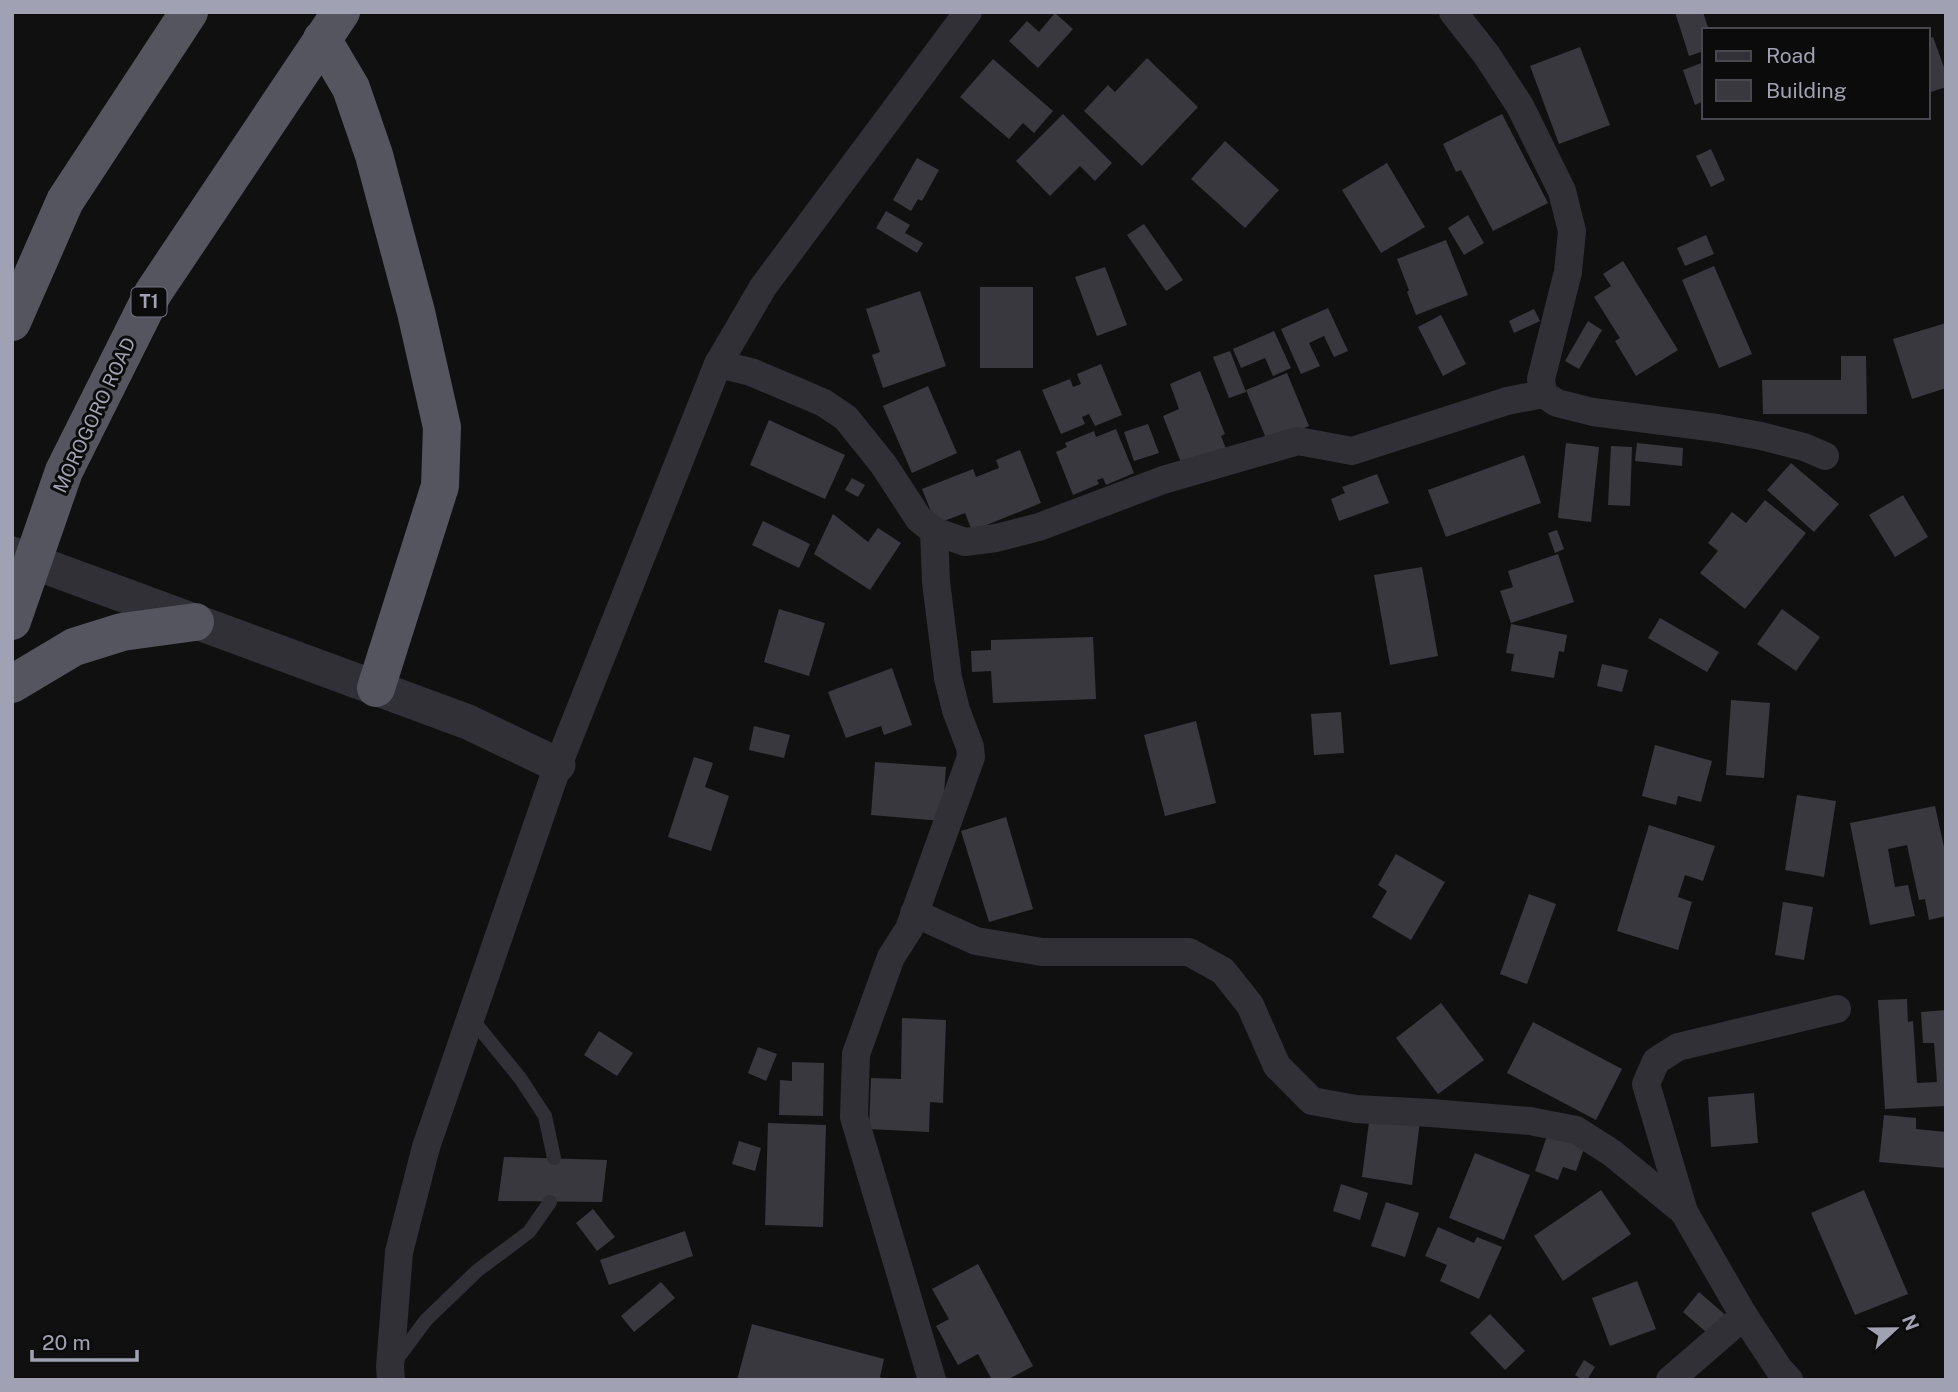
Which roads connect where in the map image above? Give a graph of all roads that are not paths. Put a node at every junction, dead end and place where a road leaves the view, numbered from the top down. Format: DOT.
graph roads {
  1 [pos="189,12"];
  2 [pos="968,12"];
  3 [pos="1453,12"];
  4 [pos="331,26"];
  5 [pos="12,322"];
  6 [pos="718,363"];
  7 [pos="1544,394"];
  8 [pos="1825,456"];
  9 [pos="934,531"];
  10 [pos="23,558"];
  11 [pos="12,621"];
  12 [pos="195,622"];
  13 [pos="12,684"];
  14 [pos="376,688"];
  15 [pos="558,765"];
  16 [pos="914,913"];
  17 [pos="1837,1009"];
  18 [pos="471,1018"];
  19 [pos="554,1158"];
  20 [pos="550,1202"];
  21 [pos="1684,1212"];
  22 [pos="1744,1317"];
  23 [pos="391,1374"];
  24 [pos="932,1380"];
  25 [pos="1670,1380"];
  26 [pos="1788,1380"];
  1 -- 5 [label="highway"];
  2 -- 6 [label="street"];
  3 -- 7 [label="street"];
  4 -- 10 [label="highway, MOROGORO ROAD / T1"];
  4 -- 14 [label="highway"];
  6 -- 9 [label="street"];
  6 -- 15 [label="street"];
  7 -- 8 [label="street"];
  7 -- 9 [label="street"];
  9 -- 16 [label="street"];
  10 -- 11 [label="highway, MOROGORO ROAD / T1"];
  10 -- 12 [label="street"];
  12 -- 13 [label="highway"];
  12 -- 14 [label="street"];
  14 -- 15 [label="street"];
  15 -- 18 [label="street"];
  16 -- 21 [label="street"];
  16 -- 24 [label="street"];
  17 -- 21 [label="street"];
  18 -- 19 [label="lane"];
  18 -- 23 [label="street"];
  20 -- 23 [label="lane"];
  21 -- 22 [label="street"];
  22 -- 25 [label="street"];
  22 -- 26 [label="street"];
}
